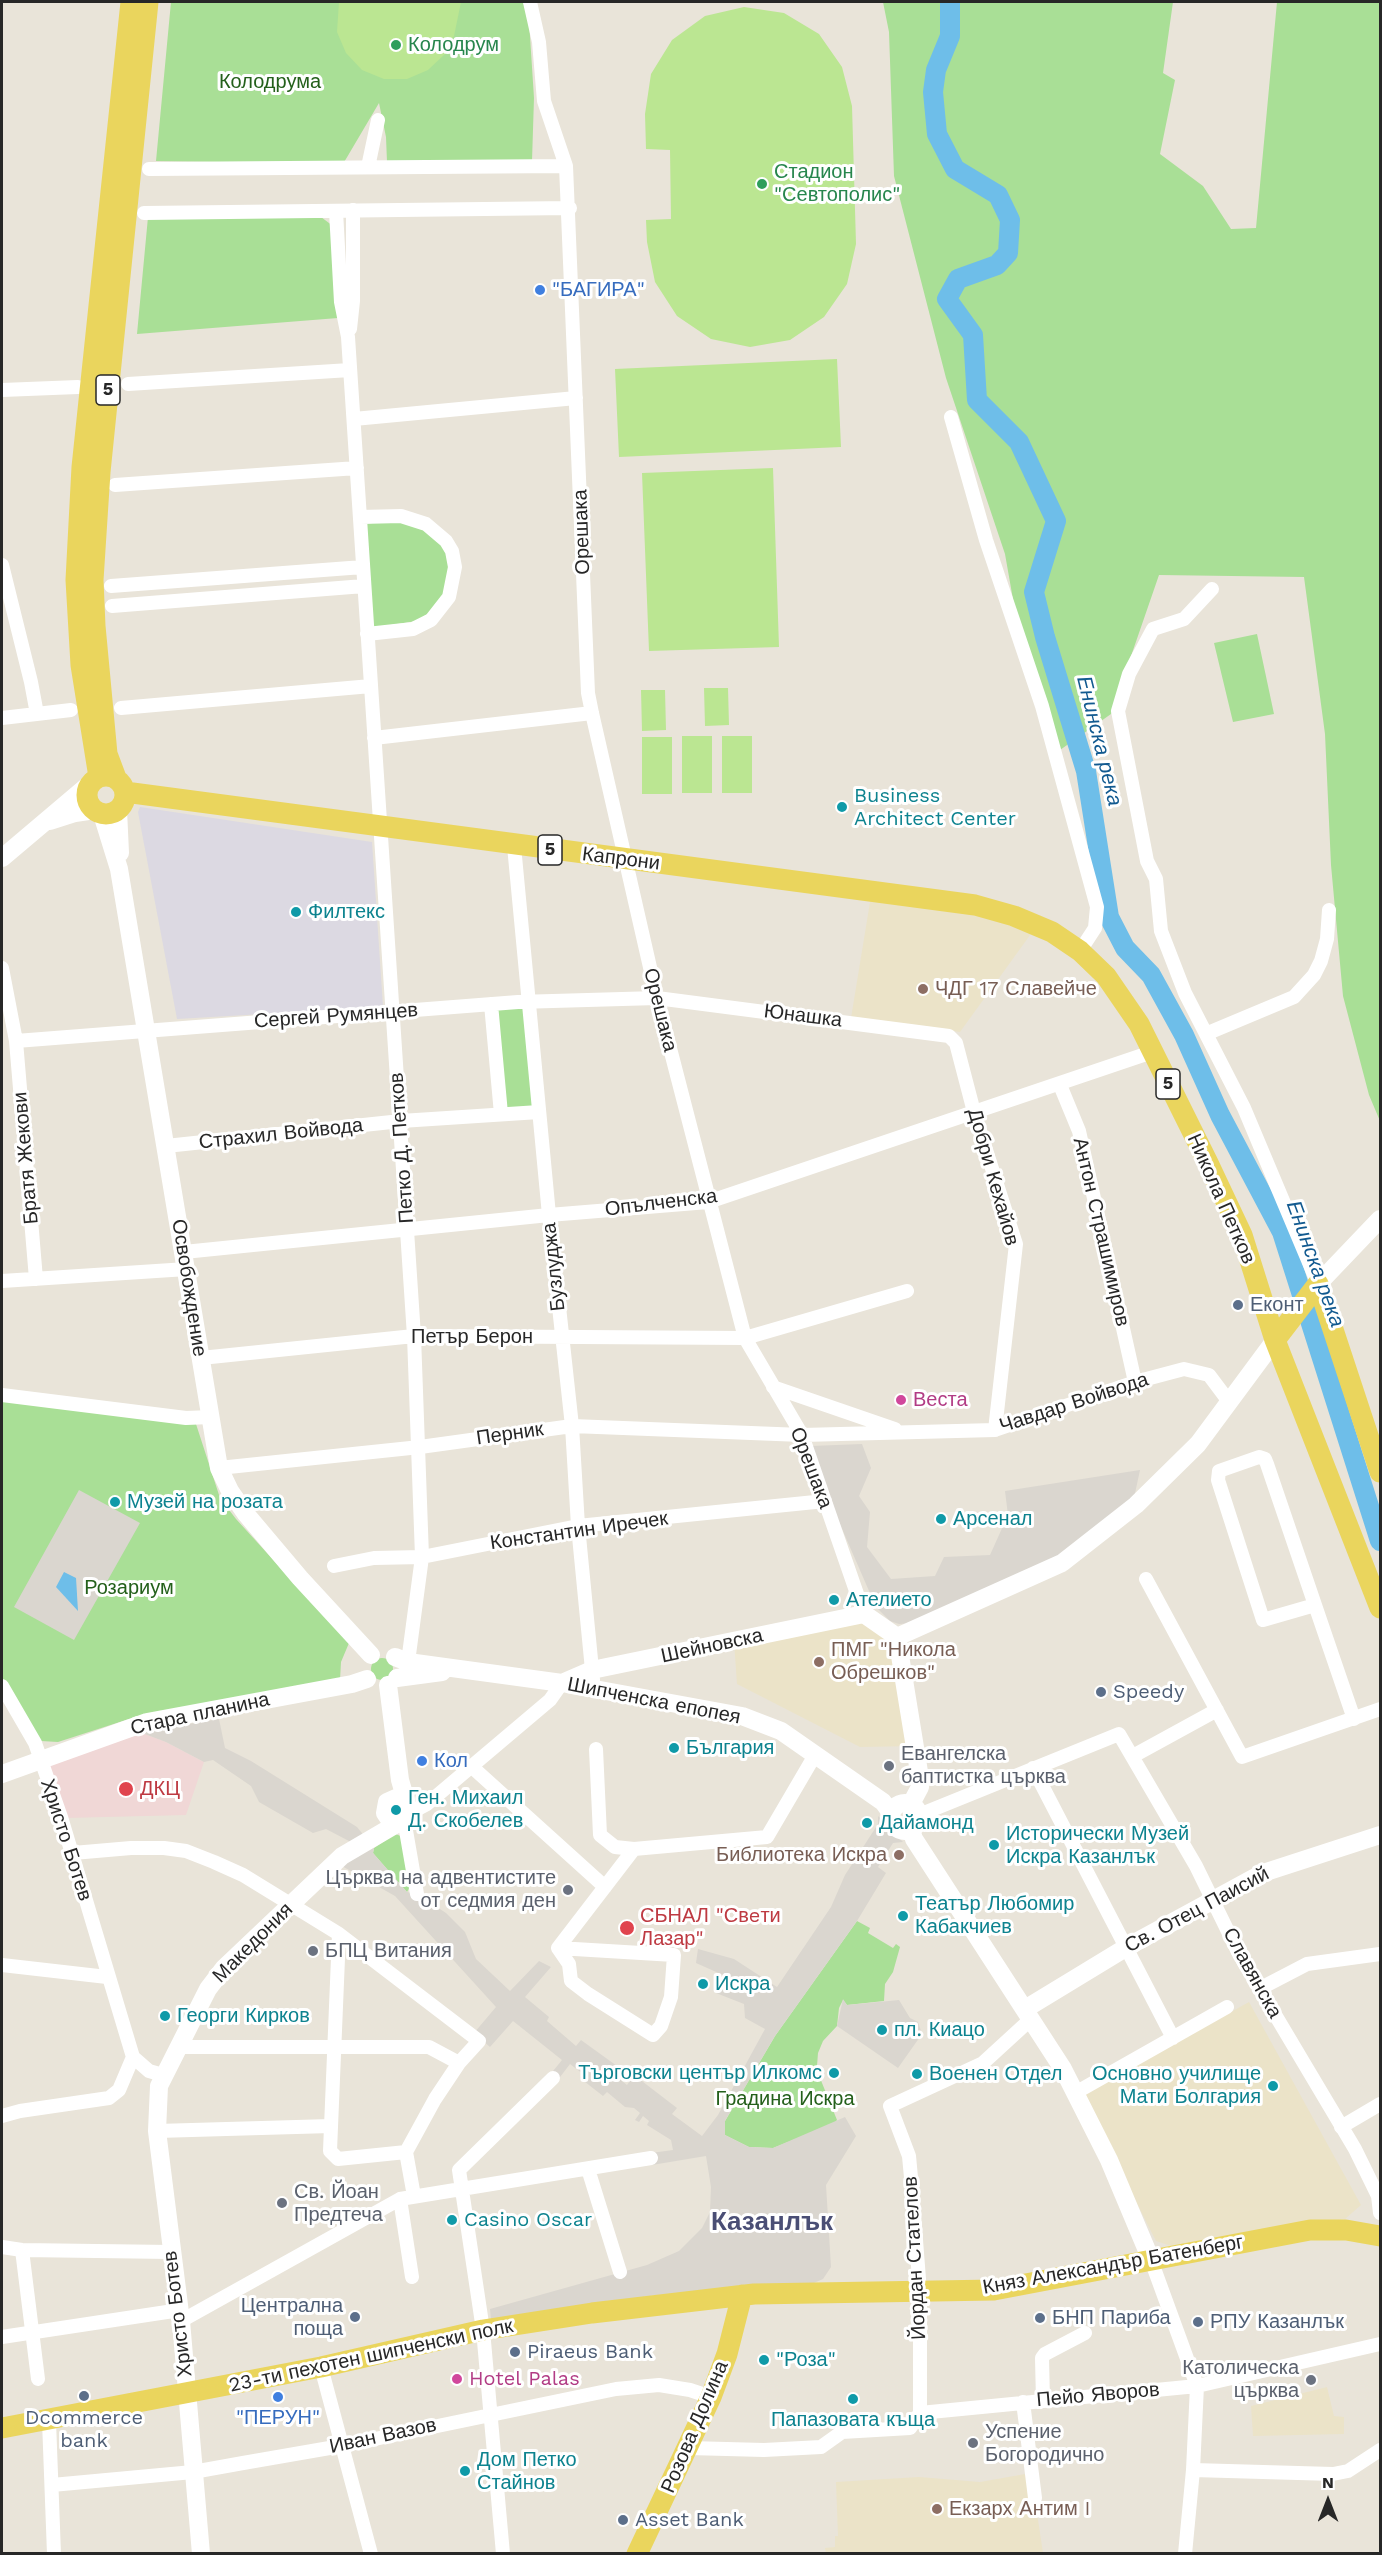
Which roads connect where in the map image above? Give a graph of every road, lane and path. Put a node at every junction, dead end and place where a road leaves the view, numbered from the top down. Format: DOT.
graph roads {
  1 [pos="131,2"];
  2 [pos="147,2"];
  3 [pos="530,2"];
  4 [pos="378,120"];
  5 [pos="566,166"];
  6 [pos="368,167"];
  7 [pos="149,169"];
  8 [pos="570,208"];
  9 [pos="353,210"];
  10 [pos="336,211"];
  11 [pos="144,213"];
  12 [pos="348,337"];
  13 [pos="351,370"];
  14 [pos="128,384"];
  15 [pos="78,387"];
  16 [pos="2,390"];
  17 [pos="576,398"];
  18 [pos="951,417"];
  19 [pos="354,419"];
  20 [pos="357,468"];
  21 [pos="115,485"];
  22 [pos="360,517"];
  23 [pos="2,565"];
  24 [pos="363,567"];
  25 [pos="111,586"];
  26 [pos="364,586"];
  27 [pos="1212,589"];
  28 [pos="112,606"];
  29 [pos="368,634"];
  30 [pos="371,686"];
  31 [pos="122,708"];
  32 [pos="71,710"];
  33 [pos="592,712"];
  34 [pos="37,714"];
  35 [pos="2,718"];
  36 [pos="374,738"];
  37 [pos="107,795"];
  38 [pos="43,824"];
  39 [pos="379,827"];
  40 [pos="514,846"];
  41 [pos="2,858"];
  42 [pos="626,860"];
  43 [pos="975,904"];
  44 [pos="1329,910"];
  45 [pos="1080,951"];
  46 [pos="2,968"];
  47 [pos="657,998"];
  48 [pos="491,1004"];
  49 [pos="529,1004"];
  50 [pos="393,1013"];
  51 [pos="147,1030"];
  52 [pos="1208,1033"];
  53 [pos="950,1036"];
  54 [pos="16,1041"];
  55 [pos="1152,1052"];
  56 [pos="1060,1085"];
  57 [pos="539,1112"];
  58 [pos="974,1112"];
  59 [pos="501,1114"];
  60 [pos="401,1121"];
  61 [pos="166,1146"];
  62 [pos="708,1202"];
  63 [pos="549,1215"];
  64 [pos="1380,1219"];
  65 [pos="408,1229"];
  66 [pos="186,1261"];
  67 [pos="36,1279"];
  68 [pos="2,1281"];
  69 [pos="1315,1288"];
  70 [pos="907,1291"];
  71 [pos="1280,1332"];
  72 [pos="414,1336"];
  73 [pos="562,1338"];
  74 [pos="745,1338"];
  75 [pos="201,1358"];
  76 [pos="1134,1382"];
  77 [pos="773,1387"];
  78 [pos="2,1395"];
  79 [pos="1230,1403"];
  80 [pos="211,1417"];
  81 [pos="572,1426"];
  82 [pos="995,1430"];
  83 [pos="903,1432"];
  84 [pos="802,1435"];
  85 [pos="420,1446"];
  86 [pos="219,1468"];
  87 [pos="1380,1472"];
  88 [pos="825,1501"];
  89 [pos="578,1526"];
  90 [pos="422,1557"];
  91 [pos="334,1566"];
  92 [pos="1146,1579"];
  93 [pos="1315,1605"];
  94 [pos="1380,1608"];
  95 [pos="864,1614"];
  96 [pos="897,1637"];
  97 [pos="371,1655"];
  98 [pos="401,1659"];
  99 [pos="460,1668"];
  100 [pos="592,1670"];
  101 [pos="368,1679"];
  102 [pos="392,1682"];
  103 [pos="562,1683"];
  104 [pos="2,1686"];
  105 [pos="593,1689"];
  106 [pos="1380,1709"];
  107 [pos="1217,1710"];
  108 [pos="1354,1719"];
  109 [pos="596,1749"];
  110 [pos="816,1755"];
  111 [pos="1133,1756"];
  112 [pos="41,1760"];
  113 [pos="471,1766"];
  114 [pos="1033,1768"];
  115 [pos="2,1774"];
  116 [pos="400,1809"];
  117 [pos="891,1813"];
  118 [pos="913,1816"];
  119 [pos="1380,1835"];
  120 [pos="634,1849"];
  121 [pos="73,1853"];
  122 [pos="605,1887"];
  123 [pos="417,1894"];
  124 [pos="1213,1899"];
  125 [pos="291,1904"];
  126 [pos="339,1934"];
  127 [pos="1127,1947"];
  128 [pos="558,1948"];
  129 [pos="1380,1954"];
  130 [pos="2,1965"];
  131 [pos="107,1977"];
  132 [pos="1259,1989"];
  133 [pos="1227,2007"];
  134 [pos="1028,2014"];
  135 [pos="1173,2038"];
  136 [pos="334,2046"];
  137 [pos="178,2047"];
  138 [pos="133,2057"];
  139 [pos="459,2063"];
  140 [pos="166,2070"];
  141 [pos="553,2078"];
  142 [pos="1075,2093"];
  143 [pos="1380,2104"];
  144 [pos="890,2106"];
  145 [pos="2,2116"];
  146 [pos="331,2126"];
  147 [pos="1341,2127"];
  148 [pos="157,2131"];
  149 [pos="406,2152"];
  150 [pos="651,2158"];
  151 [pos="588,2169"];
  152 [pos="462,2189"];
  153 [pos="414,2196"];
  154 [pos="400,2199"];
  155 [pos="1380,2213"];
  156 [pos="1379,2235"];
  157 [pos="2,2247"];
  158 [pos="22,2250"];
  159 [pos="171,2252"];
  160 [pos="1151,2260"];
  161 [pos="620,2272"];
  162 [pos="412,2277"];
  163 [pos="920,2292"];
  164 [pos="742,2295"];
  165 [pos="181,2315"];
  166 [pos="483,2330"];
  167 [pos="30,2333"];
  168 [pos="1085,2333"];
  169 [pos="2,2337"];
  170 [pos="1380,2344"];
  171 [pos="321,2367"];
  172 [pos="38,2379"];
  173 [pos="1197,2386"];
  174 [pos="187,2394"];
  175 [pos="711,2397"];
  176 [pos="1043,2401"];
  177 [pos="1023,2402"];
  178 [pos="492,2413"];
  179 [pos="920,2413"];
  180 [pos="49,2421"];
  181 [pos="2,2428"];
  182 [pos="341,2446"];
  183 [pos="689,2448"];
  184 [pos="1380,2450"];
  185 [pos="1193,2470"];
  186 [pos="193,2472"];
  187 [pos="52,2485"];
  188 [pos="1035,2498"];
  189 [pos="54,2553"];
  190 [pos="201,2553"];
  191 [pos="371,2553"];
  192 [pos="503,2553"];
  193 [pos="638,2553"];
  194 [pos="1185,2553"];
  1 -- 37 [label="main road, 5"];
  2 -- 37 [label="main road, 5"];
  3 -- 5 [label="street, Орешака"];
  4 -- 6 [label="street"];
  5 -- 6 [label="street"];
  5 -- 8 [label="street, Орешака"];
  6 -- 7 [label="street"];
  8 -- 9 [label="street"];
  8 -- 17 [label="street, Орешака"];
  9 -- 10 [label="street"];
  9 -- 12 [label="street, Петко Д. Петков"];
  10 -- 11 [label="street"];
  10 -- 12 [label="street, Петко Д. Петков"];
  12 -- 13 [label="street, Петко Д. Петков"];
  13 -- 14 [label="street"];
  13 -- 19 [label="street, Петко Д. Петков"];
  15 -- 16 [label="street"];
  17 -- 19 [label="street"];
  17 -- 33 [label="street, Орешака"];
  18 -- 45 [label="street"];
  19 -- 20 [label="street, Петко Д. Петков"];
  20 -- 21 [label="street"];
  20 -- 22 [label="street, Петко Д. Петков"];
  22 -- 24 [label="street, Петко Д. Петков"];
  22 -- 29 [label="street"];
  23 -- 34 [label="street"];
  24 -- 25 [label="street"];
  24 -- 26 [label="street, Петко Д. Петков"];
  26 -- 28 [label="street"];
  26 -- 29 [label="street, Петко Д. Петков"];
  27 -- 52 [label="street"];
  29 -- 30 [label="street, Петко Д. Петков"];
  30 -- 31 [label="street"];
  30 -- 36 [label="street, Петко Д. Петков"];
  32 -- 34 [label="street"];
  33 -- 36 [label="street"];
  33 -- 42 [label="street, Орешака"];
  34 -- 35 [label="street"];
  36 -- 39 [label="street, Петко Д. Петков"];
  37 -- 38 [label="main road"];
  37 -- 38 [label="main road"];
  37 -- 39 [label="main road, Капрони / 5"];
  37 -- 51 [label="main road, Освобождение"];
  38 -- 41 [label="main road"];
  39 -- 40 [label="main road, Капрони / 5"];
  39 -- 50 [label="street, Петко Д. Петков"];
  40 -- 42 [label="main road, Капрони / 5"];
  40 -- 49 [label="street, Бузлуджа"];
  42 -- 43 [label="main road, Капрони / 5"];
  42 -- 47 [label="street, Орешака"];
  43 -- 45 [label="main road, Никола Петков / 5"];
  44 -- 52 [label="street"];
  45 -- 55 [label="main road, Никола Петков / 5"];
  46 -- 54 [label="street, Братя Жекови"];
  47 -- 49 [label="street, Сергей Румянцев"];
  47 -- 53 [label="street, Юнашка"];
  47 -- 62 [label="street, Орешака"];
  48 -- 49 [label="street, Сергей Румянцев"];
  48 -- 50 [label="street, Сергей Румянцев"];
  48 -- 59 [label="street"];
  49 -- 57 [label="street, Бузлуджа"];
  50 -- 51 [label="street, Сергей Румянцев"];
  50 -- 60 [label="street, Петко Д. Петков"];
  51 -- 54 [label="street, Сергей Румянцев"];
  51 -- 61 [label="main road, Освобождение"];
  52 -- 69 [label="street"];
  53 -- 58 [label="street, Добри Кехайов"];
  54 -- 67 [label="street, Братя Жекови"];
  55 -- 56 [label="street, Опълченска"];
  55 -- 71 [label="main road, Никола Петков / 5"];
  56 -- 58 [label="street, Опълченска"];
  56 -- 76 [label="street, Антон Страшимиров"];
  57 -- 59 [label="street, Страхил Войвода"];
  57 -- 63 [label="street, Бузлуджа"];
  58 -- 62 [label="street, Опълченска"];
  58 -- 82 [label="street, Добри Кехайов"];
  59 -- 60 [label="street, Страхил Войвода"];
  60 -- 61 [label="street, Страхил Войвода"];
  60 -- 65 [label="street, Петко Д. Петков"];
  61 -- 66 [label="main road, Освобождение"];
  62 -- 63 [label="street, Опълченска"];
  62 -- 74 [label="street, Орешака"];
  63 -- 65 [label="street, Опълченска"];
  63 -- 73 [label="street, Бузлуджа"];
  64 -- 69 [label="main road"];
  65 -- 66 [label="street, Опълченска"];
  65 -- 72 [label="street, Петко Д. Петков"];
  66 -- 67 [label="street, Опълченска"];
  66 -- 75 [label="main road, Освобождение"];
  67 -- 68 [label="street, Опълченска"];
  69 -- 71 [label="main road"];
  69 -- 87 [label="main road"];
  70 -- 74 [label="street, Петър Берон"];
  71 -- 79 [label="main road"];
  71 -- 94 [label="main road, Никола Петков / 5"];
  72 -- 73 [label="street, Петър Берон"];
  72 -- 75 [label="street, Петър Берон"];
  72 -- 85 [label="street, Петко Д. Петков"];
  73 -- 74 [label="street, Петър Берон"];
  73 -- 81 [label="street, Бузлуджа"];
  74 -- 77 [label="street, Орешака"];
  75 -- 80 [label="main road, Освобождение"];
  76 -- 79 [label="street, Чавдар Войвода"];
  76 -- 82 [label="street, Чавдар Войвода"];
  77 -- 83 [label="street, Чавдар Войвода"];
  77 -- 84 [label="street, Орешака"];
  78 -- 80 [label="street"];
  79 -- 96 [label="main road"];
  80 -- 86 [label="main road, Освобождение"];
  81 -- 84 [label="street, Перник"];
  81 -- 85 [label="street, Перник"];
  81 -- 89 [label="street, Бузлуджа"];
  82 -- 83 [label="street, Чавдар Войвода"];
  83 -- 84 [label="street, Чавдар Войвода"];
  84 -- 88 [label="street, Орешака"];
  85 -- 86 [label="street, Перник"];
  85 -- 90 [label="street, Петко Д. Петков"];
  86 -- 97 [label="main road, Освобождение"];
  88 -- 89 [label="street, Константин Иречек"];
  88 -- 95 [label="street, Орешака"];
  89 -- 90 [label="street, Константин Иречек"];
  89 -- 100 [label="street, Бузлуджа"];
  90 -- 91 [label="street, Константин Иречек"];
  90 -- 98 [label="street, Петко Д. Петков"];
  92 -- 107 [label="street"];
  93 -- 93 [label="street"];
  93 -- 108 [label="street"];
  95 -- 96 [label="main road"];
  95 -- 100 [label="main road, Шейновска"];
  96 -- 118 [label="main road"];
  97 -- 98 [label="main road"];
  97 -- 101 [label="main road"];
  98 -- 99 [label="main road, Шипченска епопея"];
  98 -- 102 [label="main road"];
  99 -- 102 [label="main road, Шипченска епопея"];
  99 -- 103 [label="main road, Шипченска епопея"];
  100 -- 103 [label="main road, Шейновска"];
  100 -- 105 [label="street, Бузлуджа"];
  101 -- 102 [label="main road"];
  101 -- 112 [label="main road, Стара планина"];
  102 -- 116 [label="main road"];
  103 -- 105 [label="main road, Шипченска епопея"];
  103 -- 113 [label="street, Македония"];
  104 -- 112 [label="street, Христо Ботев"];
  105 -- 110 [label="main road, Шипченска епопея"];
  106 -- 108 [label="street"];
  107 -- 108 [label="street"];
  107 -- 111 [label="street"];
  109 -- 120 [label="street"];
  110 -- 117 [label="main road, Шипченска епопея"];
  110 -- 120 [label="street"];
  111 -- 114 [label="street, Славянска"];
  111 -- 124 [label="street, Славянска"];
  112 -- 115 [label="main road, Стара планина"];
  112 -- 121 [label="street, Христо Ботев"];
  113 -- 116 [label="street, Македония"];
  113 -- 122 [label="street"];
  114 -- 118 [label="street"];
  114 -- 127 [label="street"];
  116 -- 123 [label="street"];
  116 -- 125 [label="main road, Македония"];
  117 -- 118 [label="main road"];
  117 -- 118 [label="main road, Шипченска епопея"];
  118 -- 134 [label="main road"];
  119 -- 124 [label="main road, Св. Отец Паисий"];
  120 -- 122 [label="street"];
  121 -- 125 [label="street"];
  121 -- 131 [label="street, Христо Ботев"];
  122 -- 128 [label="street"];
  124 -- 127 [label="main road, Св. Отец Паисий"];
  124 -- 132 [label="street, Славянска"];
  125 -- 126 [label="street"];
  125 -- 137 [label="main road, Македония"];
  126 -- 136 [label="street"];
  126 -- 139 [label="street"];
  127 -- 134 [label="main road, Св. Отец Паисий"];
  127 -- 135 [label="street"];
  128 -- 128 [label="street"];
  129 -- 132 [label="street"];
  130 -- 131 [label="street"];
  131 -- 138 [label="street, Христо Ботев"];
  132 -- 147 [label="street, Славянска"];
  133 -- 135 [label="street"];
  134 -- 142 [label="main road"];
  134 -- 144 [label="street, Св. Отец Паисий"];
  135 -- 142 [label="street"];
  136 -- 137 [label="street"];
  136 -- 139 [label="street"];
  136 -- 146 [label="street"];
  137 -- 140 [label="main road, Македония"];
  138 -- 140 [label="street"];
  138 -- 145 [label="street"];
  139 -- 149 [label="street"];
  140 -- 148 [label="main road, Христо Ботев"];
  141 -- 152 [label="street"];
  142 -- 160 [label="main road"];
  143 -- 147 [label="street"];
  144 -- 163 [label="street, Йордан Стателов"];
  146 -- 148 [label="street"];
  146 -- 149 [label="street"];
  147 -- 155 [label="street, Славянска"];
  148 -- 159 [label="main road, Христо Ботев"];
  149 -- 153 [label="street"];
  150 -- 151 [label="street"];
  151 -- 152 [label="street"];
  151 -- 161 [label="street"];
  152 -- 153 [label="street"];
  152 -- 166 [label="street"];
  153 -- 154 [label="street"];
  154 -- 162 [label="street"];
  154 -- 165 [label="street"];
  156 -- 160 [label="main road, Княз Александър Батенберг"];
  157 -- 158 [label="street"];
  158 -- 159 [label="street"];
  158 -- 167 [label="street"];
  159 -- 165 [label="main road, Христо Ботев"];
  160 -- 163 [label="main road, Княз Александър Батенберг"];
  160 -- 173 [label="street"];
  163 -- 164 [label="main road, Княз Александър Батенберг"];
  163 -- 179 [label="street, Йордан Стателов"];
  164 -- 166 [label="main road, 23-ти пехотен шипченски полк"];
  164 -- 175 [label="main road, Розова Долина"];
  165 -- 167 [label="street"];
  165 -- 174 [label="main road, Христо Ботев"];
  166 -- 171 [label="main road, 23-ти пехотен шипченски полк"];
  166 -- 178 [label="street"];
  167 -- 169 [label="street"];
  167 -- 172 [label="street"];
  168 -- 176 [label="street"];
  170 -- 173 [label="street, Пейо Яворов"];
  171 -- 174 [label="main road, 23-ти пехотен шипченски полк"];
  171 -- 182 [label="street"];
  173 -- 176 [label="street, Пейо Яворов"];
  173 -- 185 [label="street"];
  174 -- 180 [label="main road, 23-ти пехотен шипченски полк"];
  174 -- 186 [label="main road, Христо Ботев"];
  175 -- 178 [label="street, Иван Вазов"];
  175 -- 183 [label="main road, Розова Долина"];
  176 -- 177 [label="street, Пейо Яворов"];
  177 -- 179 [label="street, Пейо Яворов"];
  177 -- 188 [label="street"];
  178 -- 182 [label="street, Иван Вазов"];
  178 -- 192 [label="street"];
  179 -- 183 [label="street"];
  180 -- 181 [label="main road, 23-ти пехотен шипченски полк"];
  180 -- 187 [label="street"];
  182 -- 186 [label="street, Иван Вазов"];
  182 -- 191 [label="street"];
  183 -- 193 [label="main road, Розова Долина"];
  184 -- 185 [label="street"];
  185 -- 194 [label="street"];
  186 -- 187 [label="street, Иван Вазов"];
  186 -- 190 [label="main road, Христо Ботев"];
  187 -- 189 [label="street"];
}
